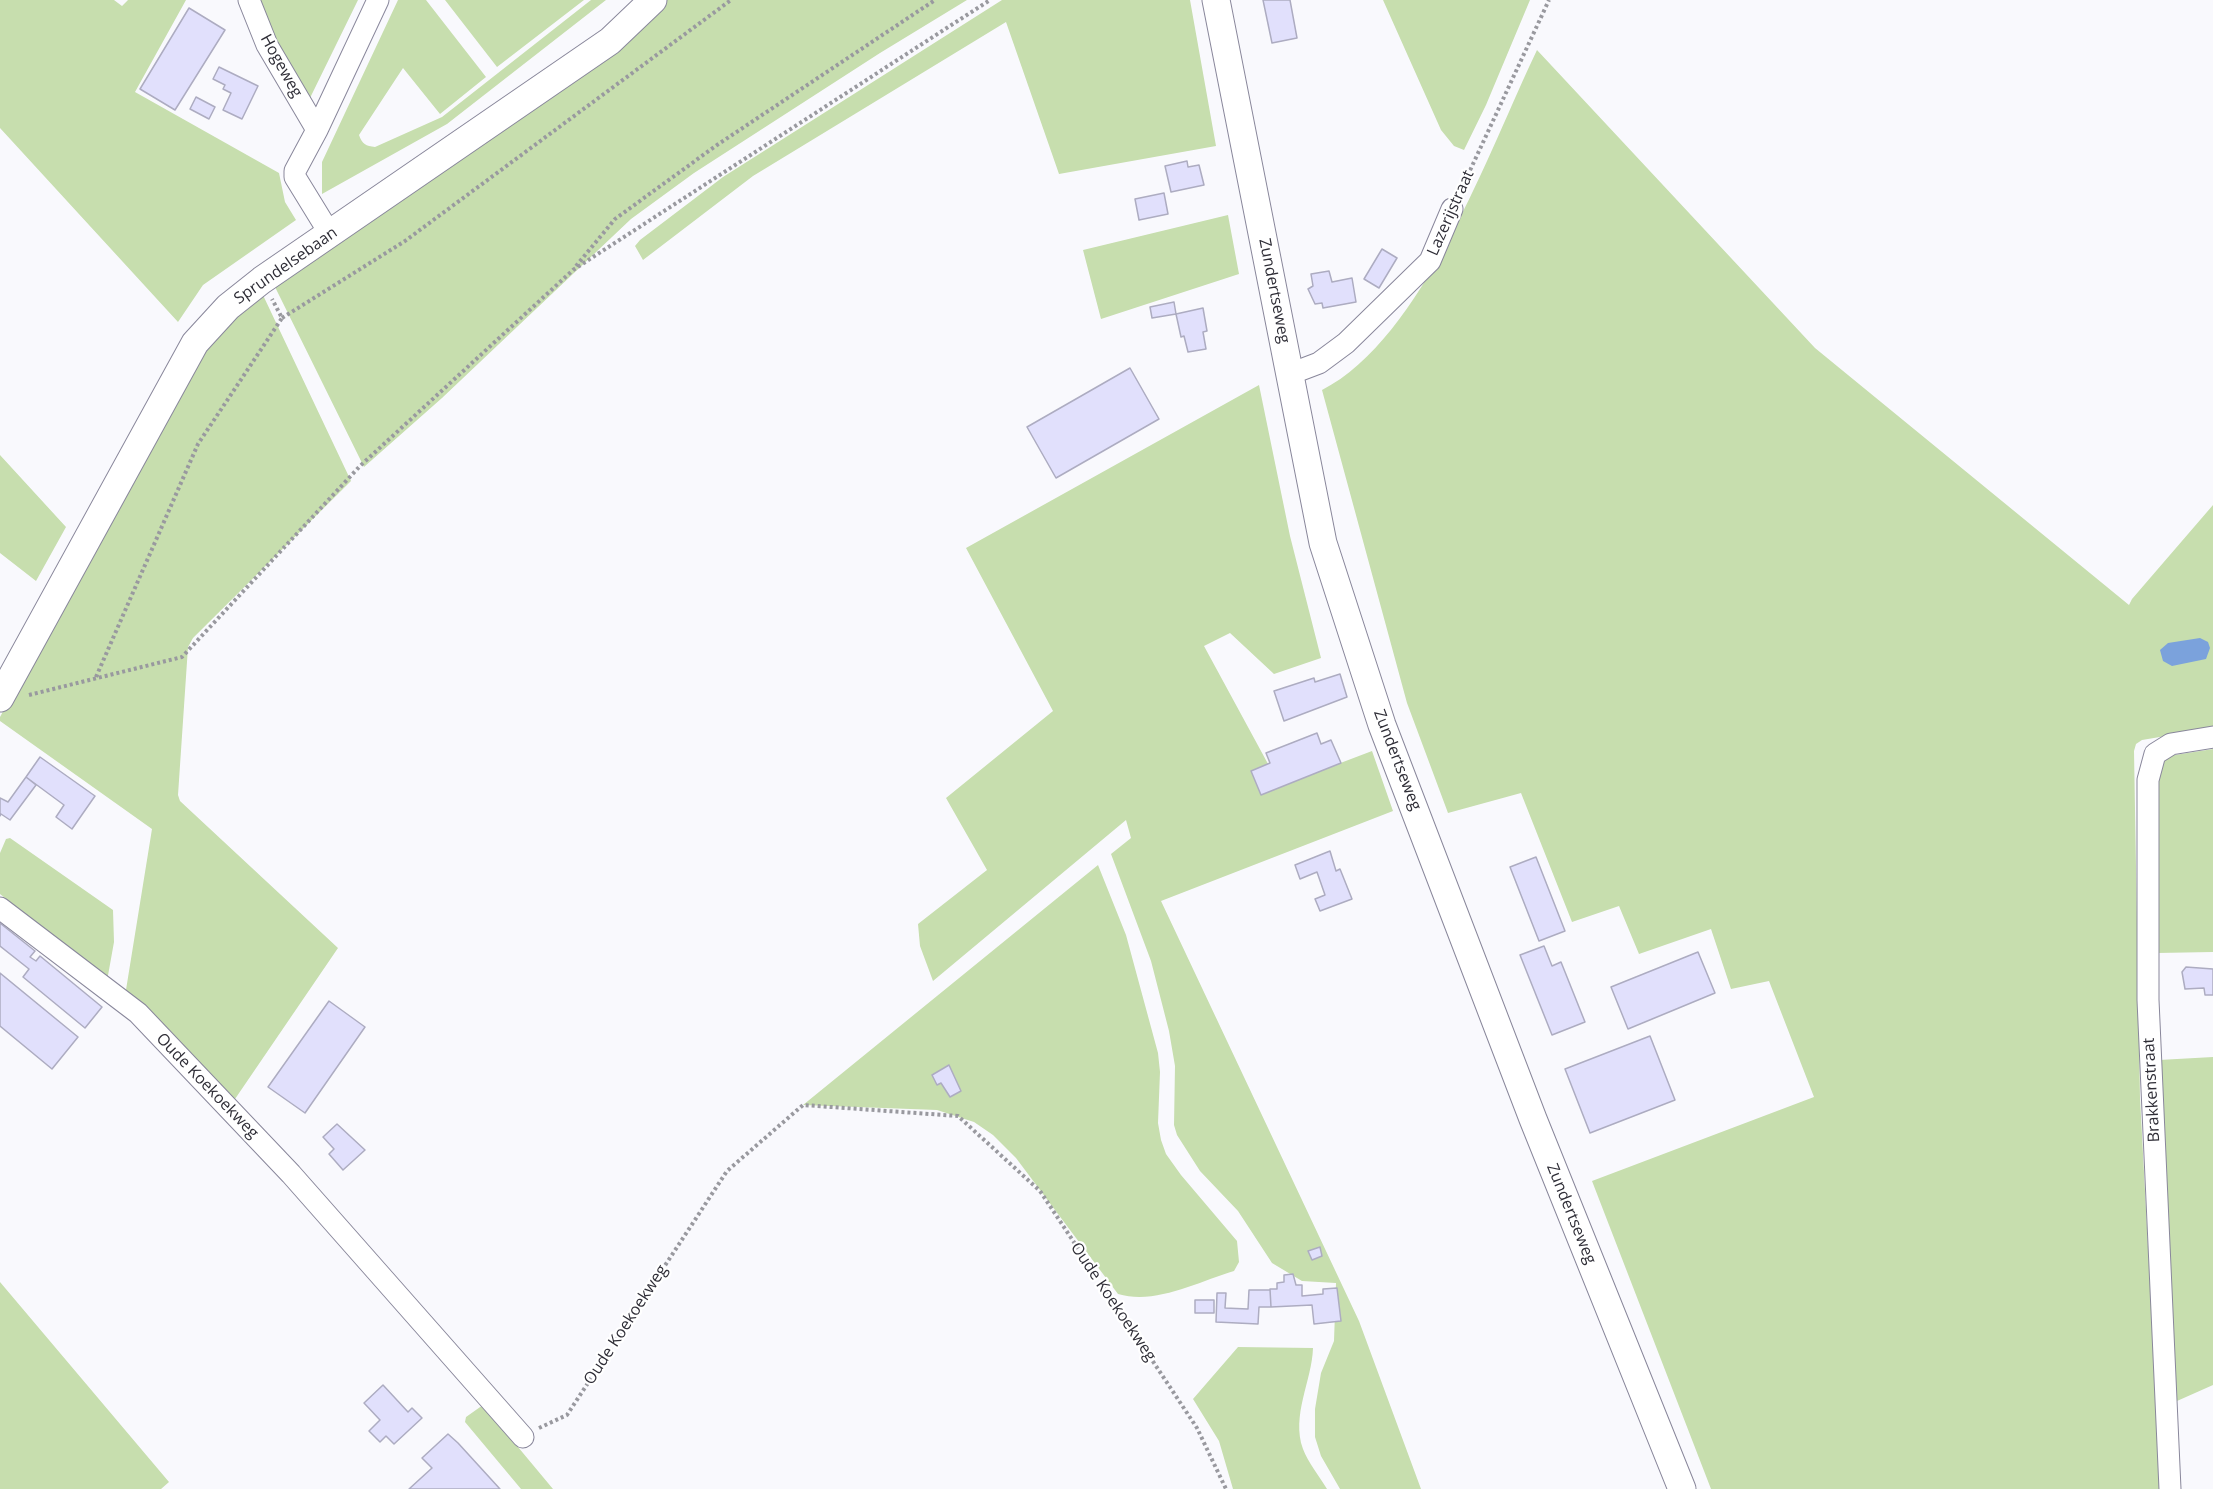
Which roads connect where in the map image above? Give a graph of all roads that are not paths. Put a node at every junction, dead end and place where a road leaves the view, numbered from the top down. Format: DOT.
graph roads {
  1 [pos="249,0"];
  2 [pos="378,0"];
  3 [pos="652,0"];
  4 [pos="1216,0"];
  5 [pos="318,130"];
  6 [pos="1452,209"];
  7 [pos="330,234"];
  8 [pos="1290,374"];
  9 [pos="11,697"];
  10 [pos="2213,737"];
  11 [pos="0,908"];
  12 [pos="523,1437"];
  13 [pos="1682,1489"];
  14 [pos="2170,1489"];
  1 -- 5 [label="street, Hogeweg"];
  2 -- 5 [label="street"];
  3 -- 7 [label="street, Sprundelsebaan"];
  4 -- 8 [label="street, Zundertseweg"];
  5 -- 7 [label="street"];
  6 -- 8 [label="street, Lazerijstraat"];
  7 -- 9 [label="street, Sprundelsebaan"];
  8 -- 13 [label="street, Zundertseweg"];
  10 -- 14 [label="street, Brakkenstraat"];
  11 -- 12 [label="street, Oude Koekoekweg"];
}
